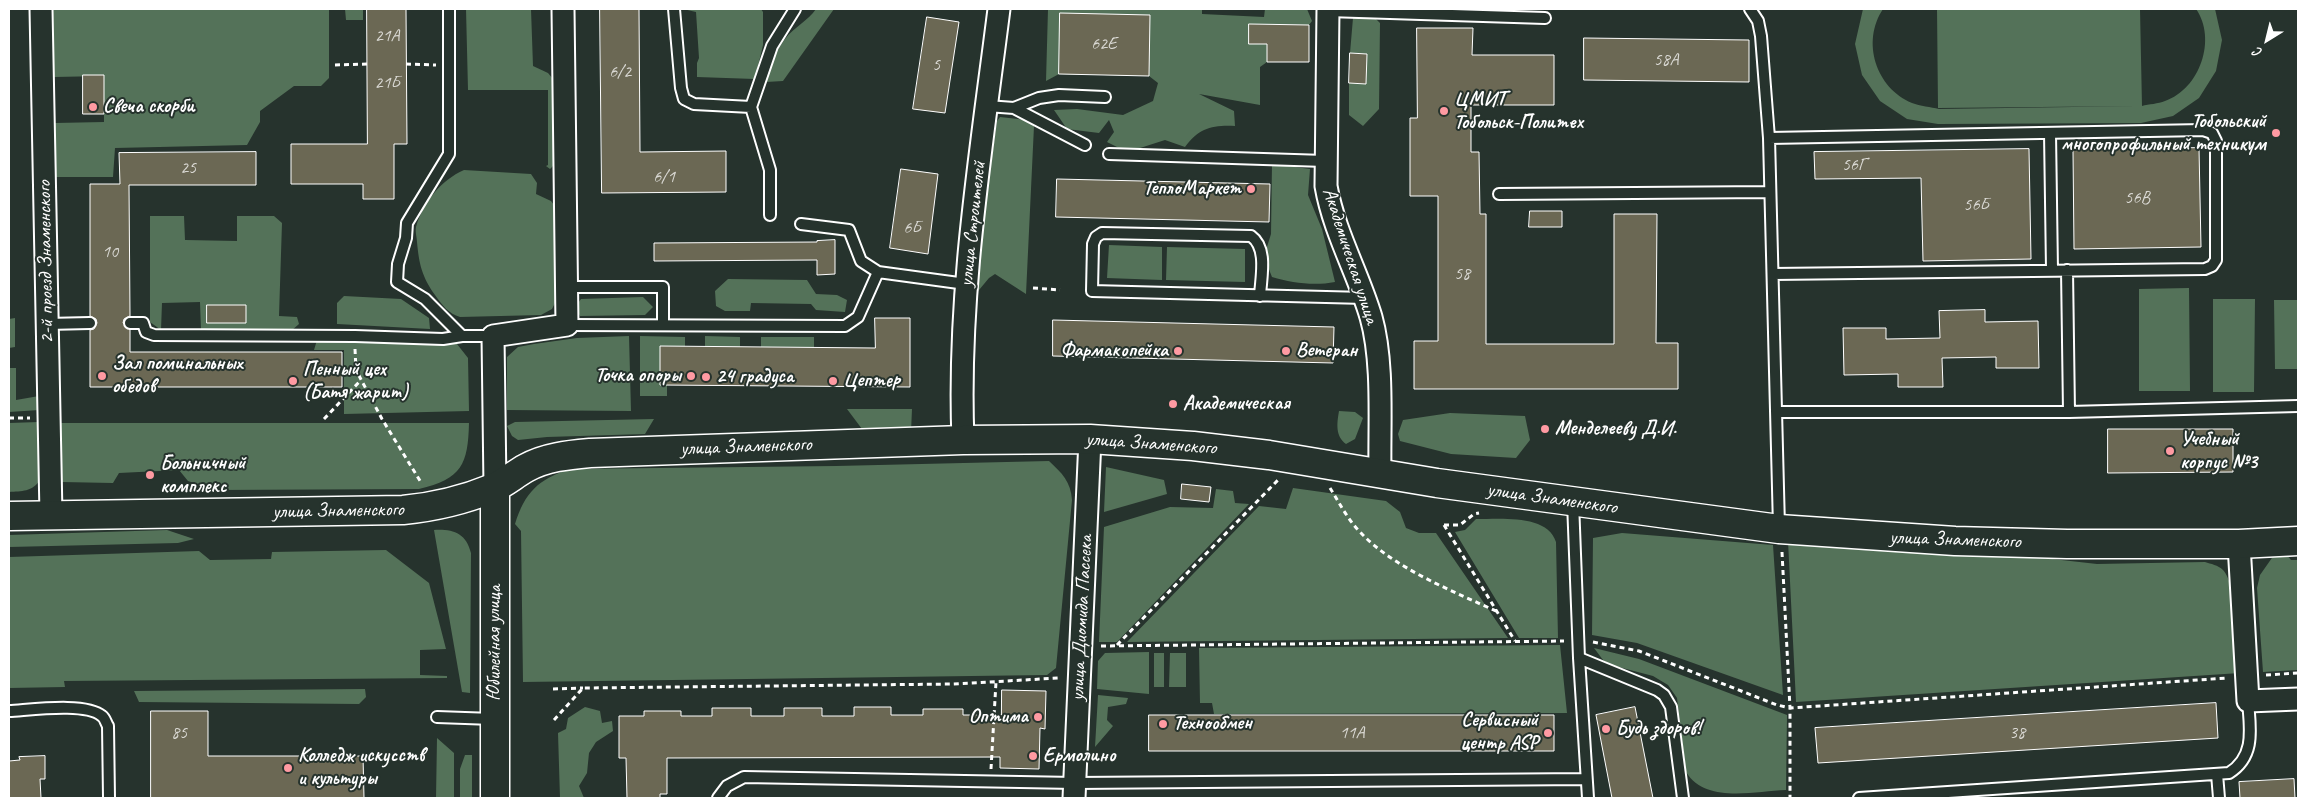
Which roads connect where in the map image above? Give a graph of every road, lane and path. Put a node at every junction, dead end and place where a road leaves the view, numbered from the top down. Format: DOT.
graph roads {
  1 [pos="41,9"];
  2 [pos="449,9"];
  3 [pos="563,9"];
  4 [pos="674,9"];
  5 [pos="795,9"];
  6 [pos="998,9"];
  7 [pos="1750,9"];
  8 [pos="1328,10"];
  9 [pos="1545,18"];
  10 [pos="367,64"];
  11 [pos="406,64"];
  12 [pos="335,65"];
  13 [pos="449,65"];
  14 [pos="1105,97"];
  15 [pos="987,106"];
  16 [pos="751,107"];
  17 [pos="1014,108"];
  18 [pos="2050,133"];
  19 [pos="1769,138"];
  20 [pos="1085,145"];
  21 [pos="1109,154"];
  22 [pos="1325,161"];
  23 [pos="1770,192"];
  24 [pos="1499,194"];
  25 [pos="770,215"];
  26 [pos="801,224"];
  27 [pos="2052,270"];
  28 [pos="2067,270"];
  29 [pos="878,272"];
  30 [pos="1773,274"];
  31 [pos="966,284"];
  32 [pos="566,287"];
  33 [pos="1033,288"];
  34 [pos="1060,290"];
  35 [pos="1260,296"];
  36 [pos="1364,298"];
  37 [pos="90,323"];
  38 [pos="130,323"];
  39 [pos="47,324"];
  40 [pos="567,325"];
  41 [pos="663,325"];
  42 [pos="355,336"];
  43 [pos="462,336"];
  44 [pos="493,336"];
  45 [pos="361,380"];
  46 [pos="2298,406"];
  47 [pos="1776,412"];
  48 [pos="2069,412"];
  49 [pos="9,418"];
  50 [pos="34,418"];
  51 [pos="324,418"];
  52 [pos="1090,438"];
  53 [pos="963,440"];
  54 [pos="1380,473"];
  55 [pos="1278,480"];
  56 [pos="1328,486"];
  57 [pos="495,487"];
  58 [pos="424,488"];
  59 [pos="1573,502"];
  60 [pos="1486,513"];
  61 [pos="51,515"];
  62 [pos="9,516"];
  63 [pos="1780,540"];
  64 [pos="2298,541"];
  65 [pos="2239,544"];
  66 [pos="1498,612"];
  67 [pos="1564,631"];
  68 [pos="1564,641"];
  69 [pos="1516,642"];
  70 [pos="1590,642"];
  71 [pos="1093,646"];
  72 [pos="1117,646"];
  73 [pos="1565,651"];
  74 [pos="1579,658"];
  75 [pos="2298,673"];
  76 [pos="2258,675"];
  77 [pos="1063,677"];
  78 [pos="2232,677"];
  79 [pos="996,682"];
  80 [pos="584,688"];
  81 [pos="554,689"];
  82 [pos="2298,700"];
  83 [pos="2248,701"];
  84 [pos="1790,708"];
  85 [pos="9,711"];
  86 [pos="437,717"];
  87 [pos="495,719"];
  88 [pos="554,720"];
  89 [pos="2217,774"];
  90 [pos="1586,779"];
  91 [pos="990,781"];
  92 [pos="1075,791"];
  93 [pos="109,798"];
  94 [pos="495,798"];
  95 [pos="718,798"];
  96 [pos="1588,798"];
  97 [pos="1683,798"];
  98 [pos="1790,798"];
  99 [pos="1859,798"];
  100 [pos="2219,798"];
  1 -- 39 [label="street, 2-й проезд Знаменского"];
  2 -- 13 [label="lane"];
  3 -- 32 [label="street"];
  4 -- 16 [label="lane"];
  5 -- 16 [label="lane"];
  6 -- 15 [label="street, улица Строителей"];
  7 -- 19 [label="lane"];
  8 -- 9 [label="lane"];
  8 -- 22 [label="street, Академическая улица"];
  10 -- 12 [label="path"];
  11 -- 13 [label="path"];
  13 -- 43 [label="lane"];
  14 -- 17 [label="lane"];
  15 -- 17 [label="lane"];
  15 -- 31 [label="street, улица Строителей"];
  16 -- 25 [label="lane"];
  17 -- 20 [label="lane"];
  18 -- 19 [label="lane"];
  18 -- 27 [label="lane"];
  18 -- 28 [label="lane"];
  19 -- 23 [label="lane"];
  21 -- 22 [label="lane"];
  22 -- 36 [label="street, Академическая улица"];
  23 -- 24 [label="lane"];
  23 -- 30 [label="lane"];
  26 -- 29 [label="lane"];
  27 -- 28 [label="lane"];
  27 -- 30 [label="lane"];
  28 -- 48 [label="lane"];
  29 -- 31 [label="lane"];
  29 -- 41 [label="lane"];
  30 -- 47 [label="lane"];
  31 -- 53 [label="street, улица Строителей"];
  32 -- 40 [label="street"];
  32 -- 41 [label="lane"];
  33 -- 34 [label="path"];
  35 -- 35 [label="lane"];
  35 -- 36 [label="lane"];
  36 -- 54 [label="street, Академическая улица"];
  37 -- 39 [label="lane"];
  38 -- 42 [label="lane"];
  39 -- 61 [label="street, 2-й проезд Знаменского"];
  40 -- 41 [label="lane"];
  40 -- 44 [label="street"];
  42 -- 43 [label="lane"];
  42 -- 45 [label="path"];
  43 -- 44 [label="lane"];
  44 -- 57 [label="street"];
  45 -- 51 [label="path"];
  45 -- 58 [label="path"];
  46 -- 48 [label="lane"];
  47 -- 48 [label="lane"];
  47 -- 63 [label="lane"];
  49 -- 50 [label="path"];
  52 -- 53 [label="main road, улица Знаменского"];
  52 -- 54 [label="main road, улица Знаменского"];
  52 -- 92 [label="street, улица Диомида Пассека"];
  53 -- 57 [label="main road, улица Знаменского"];
  54 -- 59 [label="main road, улица Знаменского"];
  55 -- 72 [label="path"];
  56 -- 66 [label="path"];
  57 -- 61 [label="main road, улица Знаменского"];
  57 -- 87 [label="main road, Юбилейная улица"];
  59 -- 63 [label="main road, улица Знаменского"];
  59 -- 74 [label="lane"];
  60 -- 66 [label="path"];
  61 -- 62 [label="main road, улица Знаменского"];
  63 -- 65 [label="main road, улица Знаменского"];
  63 -- 84 [label="path"];
  64 -- 65 [label="main road, улица Знаменского"];
  65 -- 83 [label="street"];
  66 -- 69 [label="path"];
  67 -- 68 [label="path"];
  68 -- 69 [label="path"];
  68 -- 73 [label="path"];
  69 -- 72 [label="path"];
  70 -- 84 [label="path"];
  71 -- 72 [label="path"];
  74 -- 90 [label="lane"];
  74 -- 97 [label="lane"];
  75 -- 76 [label="path"];
  77 -- 79 [label="path"];
  78 -- 84 [label="path"];
  79 -- 80 [label="path"];
  79 -- 91 [label="path"];
  80 -- 81 [label="path"];
  80 -- 88 [label="path"];
  82 -- 83 [label="street"];
  83 -- 89 [label="lane"];
  84 -- 98 [label="path"];
  85 -- 93 [label="lane"];
  86 -- 87 [label="lane"];
  87 -- 94 [label="main road, Юбилейная улица"];
  89 -- 99 [label="lane"];
  89 -- 100 [label="lane"];
  90 -- 92 [label="lane"];
  90 -- 96 [label="lane"];
  91 -- 92 [label="lane"];
  91 -- 95 [label="lane"];
}
